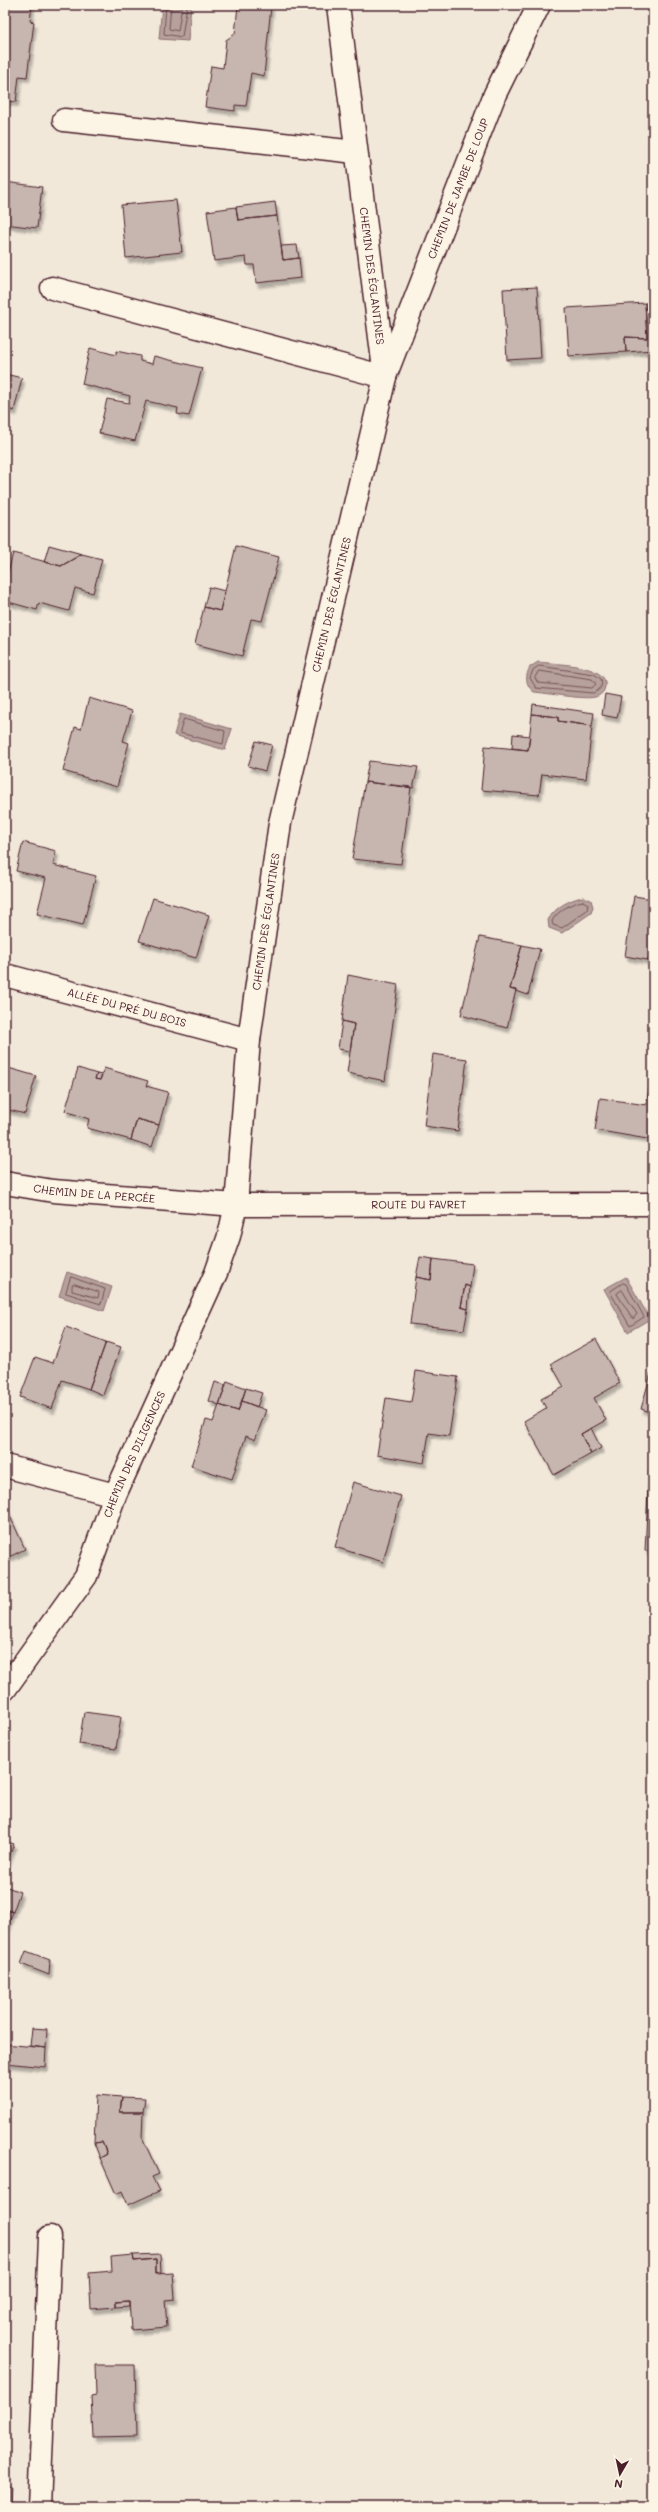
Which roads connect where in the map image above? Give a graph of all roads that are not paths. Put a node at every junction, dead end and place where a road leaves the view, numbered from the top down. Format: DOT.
graph roads {
  1 [pos="338,5"];
  2 [pos="540,5"];
  3 [pos="64,120"];
  4 [pos="356,152"];
  5 [pos="52,288"];
  6 [pos="385,377"];
  7 [pos="5,975"];
  8 [pos="249,1040"];
  9 [pos="5,1183"];
  10 [pos="184,1201"];
  11 [pos="653,1204"];
  12 [pos="236,1205"];
  13 [pos="5,1466"];
  14 [pos="115,1495"];
  15 [pos="5,1689"];
  16 [pos="50,2237"];
  17 [pos="39,2507"];
  1 -- 4 [label="street, CHEMIN DES ÉGLANTINES"];
  2 -- 6 [label="street, CHEMIN DE JAMBE DE LOUP"];
  3 -- 4 [label="street"];
  4 -- 6 [label="street, CHEMIN DES ÉGLANTINES"];
  5 -- 6 [label="street"];
  6 -- 8 [label="street, CHEMIN DES ÉGLANTINES"];
  7 -- 8 [label="street, ALLÉE DU PRÉ DU BOIS"];
  8 -- 12 [label="street, CHEMIN DES ÉGLANTINES"];
  9 -- 10 [label="street, CHEMIN DE LA PERCÉE"];
  10 -- 12 [label="street, ROUTE DU FAVRET"];
  11 -- 12 [label="street, ROUTE DU FAVRET"];
  12 -- 14 [label="street, CHEMIN DES DILIGENCES"];
  13 -- 14 [label="street"];
  14 -- 15 [label="street, CHEMIN DES DILIGENCES"];
  16 -- 17 [label="street"];
}
